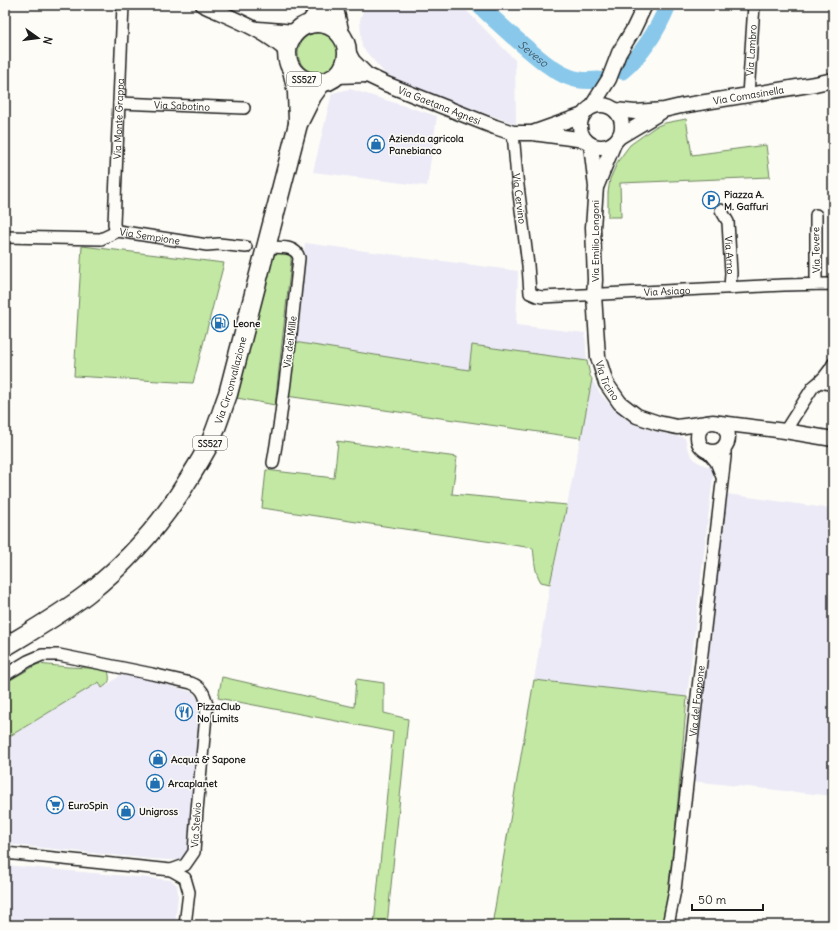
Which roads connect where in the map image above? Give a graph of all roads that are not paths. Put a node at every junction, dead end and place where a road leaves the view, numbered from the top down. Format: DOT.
graph roads {
  1 [pos="123,5"];
  2 [pos="203,5"];
  3 [pos="323,5"];
  4 [pos="334,5"];
  5 [pos="645,5"];
  6 [pos="754,5"];
  7 [pos="302,28"];
  8 [pos="255,29"];
  9 [pos="343,41"];
  10 [pos="287,52"];
  11 [pos="292,70"];
  12 [pos="367,75"];
  13 [pos="329,79"];
  14 [pos="833,80"];
  15 [pos="607,86"];
  16 [pos="748,95"];
  17 [pos="119,103"];
  18 [pos="244,108"];
  19 [pos="612,108"];
  20 [pos="664,110"];
  21 [pos="588,111"];
  22 [pos="298,124"];
  23 [pos="533,132"];
  24 [pos="513,133"];
  25 [pos="616,140"];
  26 [pos="588,142"];
  27 [pos="596,187"];
  28 [pos="721,210"];
  29 [pos="816,215"];
  30 [pos="118,231"];
  31 [pos="5,237"];
  32 [pos="246,247"];
  33 [pos="266,248"];
  34 [pos="528,265"];
  35 [pos="816,284"];
  36 [pos="833,285"];
  37 [pos="730,288"];
  38 [pos="594,295"];
  39 [pos="833,364"];
  40 [pos="820,382"];
  41 [pos="833,385"];
  42 [pos="713,423"];
  43 [pos="747,426"];
  44 [pos="677,427"];
  45 [pos="785,431"];
  46 [pos="833,439"];
  47 [pos="726,444"];
  48 [pos="702,446"];
  49 [pos="273,463"];
  50 [pos="723,477"];
  51 [pos="5,647"];
  52 [pos="5,675"];
  53 [pos="5,853"];
  54 [pos="171,870"];
  55 [pos="185,925"];
  56 [pos="668,925"];
  1 -- 17 [label="street, Via Monte Grappa"];
  2 -- 8 [label="street"];
  3 -- 7 [label="main road"];
  4 -- 9 [label="main road, SS527"];
  5 -- 15 [label="street"];
  6 -- 16 [label="street, Via Lambro"];
  7 -- 8 [label="street"];
  7 -- 9 [label="main road"];
  7 -- 10 [label="main road"];
  8 -- 10 [label="street"];
  9 -- 12 [label="street, Via Gaetana Agnesi"];
  9 -- 13 [label="main road, SS527"];
  10 -- 11 [label="main road, SS527"];
  11 -- 13 [label="main road, SS527"];
  11 -- 22 [label="main road, Via Circonvallazione / SS527"];
  12 -- 13 [label="street, Via Gaetana Agnesi"];
  12 -- 24 [label="street, Via Gaetana Agnesi"];
  13 -- 22 [label="main road, Via Circonvallazione / SS527"];
  14 -- 16 [label="street, Via Comasinella"];
  15 -- 19 [label="street"];
  15 -- 21 [label="street"];
  16 -- 20 [label="street, Via Comasinella"];
  17 -- 18 [label="street, Via Sabotino"];
  17 -- 30 [label="street, Via Monte Grappa"];
  19 -- 20 [label="street, Via Comasinella"];
  19 -- 21 [label="street"];
  19 -- 25 [label="street"];
  20 -- 25 [label="street, Via Comasinella"];
  21 -- 23 [label="street"];
  21 -- 26 [label="street"];
  22 -- 33 [label="main road, Via Circonvallazione / SS527"];
  23 -- 24 [label="street"];
  23 -- 26 [label="street"];
  24 -- 34 [label="street, Via Cervino"];
  25 -- 26 [label="street"];
  25 -- 27 [label="street, Via Emilio Longoni"];
  26 -- 27 [label="street, Via Emilio Longoni"];
  27 -- 38 [label="street, Via Emilio Longoni"];
  28 -- 37 [label="street, Via Arno"];
  29 -- 35 [label="street, Via Tevere"];
  30 -- 31 [label="street, Via Sempione"];
  30 -- 32 [label="street, Via Sempione"];
  33 -- 49 [label="street, Via dei Mille"];
  33 -- 51 [label="main road, Via Circonvallazione / SS527"];
  34 -- 38 [label="street, Via Asiago"];
  35 -- 36 [label="street, Via Asiago"];
  35 -- 37 [label="street, Via Asiago"];
  37 -- 38 [label="street, Via Asiago"];
  38 -- 44 [label="street, Via Ticino"];
  39 -- 40 [label="street"];
  40 -- 41 [label="street"];
  40 -- 45 [label="street"];
  42 -- 43 [label="street, Via Ticino"];
  42 -- 44 [label="street, Via Ticino"];
  42 -- 47 [label="street"];
  42 -- 48 [label="street"];
  43 -- 45 [label="street, Via Ticino"];
  43 -- 47 [label="street"];
  44 -- 48 [label="street, Via Ticino"];
  45 -- 46 [label="street, Via Ticino"];
  47 -- 48 [label="street"];
  47 -- 50 [label="street, Via del Foppone"];
  48 -- 50 [label="street"];
  50 -- 56 [label="street, Via del Foppone"];
  52 -- 54 [label="street, Via Stelvio"];
  53 -- 54 [label="street"];
  54 -- 55 [label="street"];
}
